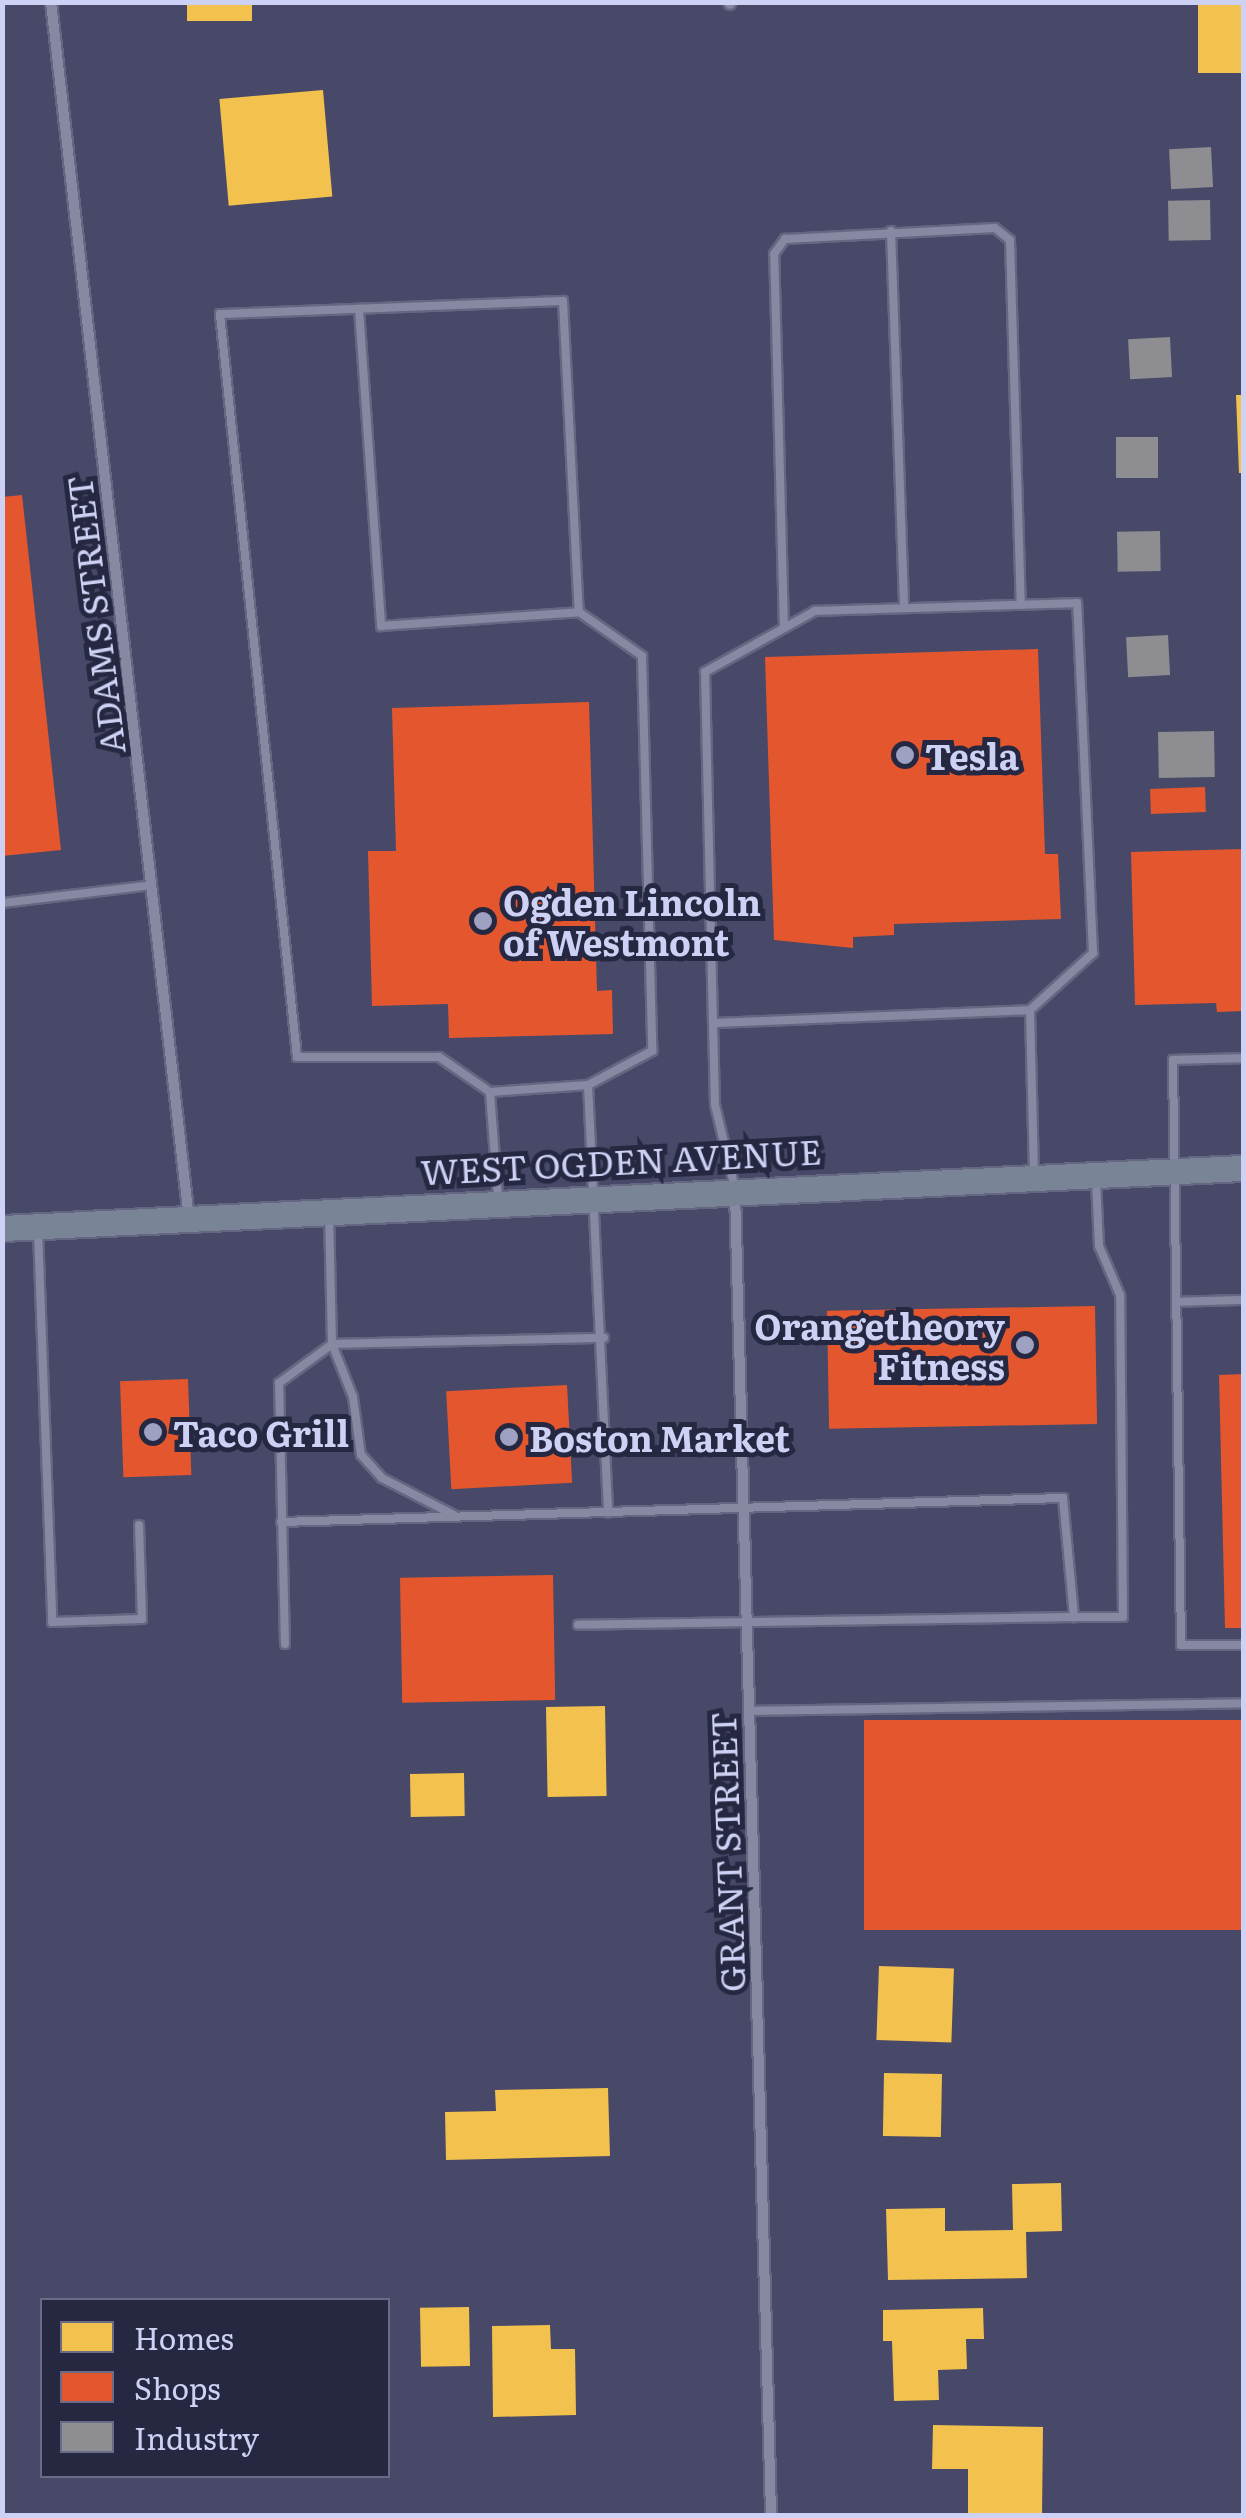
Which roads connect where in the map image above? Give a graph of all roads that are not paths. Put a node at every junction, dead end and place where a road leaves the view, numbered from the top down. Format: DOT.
graph roads {
  1 [pos="52,2"];
  2 [pos="891,231"];
  3 [pos="359,309"];
  4 [pos="1021,605"];
  5 [pos="904,608"];
  6 [pos="579,612"];
  7 [pos="784,628"];
  8 [pos="153,885"];
  9 [pos="2,903"];
  10 [pos="1030,1010"];
  11 [pos="713,1023"];
  12 [pos="1244,1058"];
  13 [pos="588,1085"];
  14 [pos="490,1092"];
  15 [pos="1244,1168"];
  16 [pos="1174,1170"];
  17 [pos="1096,1174"];
  18 [pos="1034,1176"];
  19 [pos="735,1188"];
  20 [pos="596,1196"];
  21 [pos="499,1202"];
  22 [pos="329,1211"];
  23 [pos="190,1221"];
  24 [pos="38,1227"];
  25 [pos="2,1228"];
  26 [pos="1244,1300"];
  27 [pos="1176,1302"];
  28 [pos="604,1338"];
  29 [pos="332,1344"];
  30 [pos="744,1511"];
  31 [pos="608,1513"];
  32 [pos="458,1517"];
  33 [pos="281,1522"];
  34 [pos="139,1524"];
  35 [pos="1074,1616"];
  36 [pos="747,1624"];
  37 [pos="578,1625"];
  38 [pos="284,1644"];
  39 [pos="1244,1645"];
  40 [pos="1244,1702"];
  41 [pos="749,1711"];
  42 [pos="771,2516"];
  1 -- 8 [label="street, ADAMS STREET"];
  2 -- 4 [label="lane"];
  2 -- 5 [label="lane"];
  2 -- 7 [label="lane"];
  3 -- 6 [label="lane"];
  3 -- 6 [label="lane"];
  3 -- 14 [label="lane"];
  4 -- 5 [label="lane"];
  4 -- 10 [label="lane"];
  5 -- 7 [label="lane"];
  6 -- 13 [label="lane"];
  7 -- 11 [label="lane"];
  8 -- 9 [label="lane"];
  8 -- 23 [label="street, ADAMS STREET"];
  10 -- 11 [label="lane"];
  10 -- 18 [label="lane"];
  11 -- 19 [label="lane"];
  12 -- 16 [label="lane"];
  13 -- 14 [label="lane"];
  13 -- 20 [label="lane"];
  14 -- 21 [label="lane"];
  15 -- 16 [label="main road, WEST OGDEN AVENUE"];
  16 -- 17 [label="main road, WEST OGDEN AVENUE"];
  16 -- 27 [label="lane"];
  17 -- 18 [label="main road, WEST OGDEN AVENUE"];
  17 -- 35 [label="lane"];
  18 -- 19 [label="main road, WEST OGDEN AVENUE"];
  19 -- 20 [label="main road, WEST OGDEN AVENUE"];
  19 -- 30 [label="street, GRANT STREET"];
  20 -- 21 [label="main road, WEST OGDEN AVENUE"];
  20 -- 28 [label="lane"];
  21 -- 22 [label="main road, WEST OGDEN AVENUE"];
  22 -- 23 [label="main road, WEST OGDEN AVENUE"];
  22 -- 29 [label="lane"];
  23 -- 24 [label="main road, WEST OGDEN AVENUE"];
  24 -- 25 [label="main road, WEST OGDEN AVENUE"];
  24 -- 34 [label="lane"];
  26 -- 27 [label="lane"];
  27 -- 39 [label="lane"];
  28 -- 29 [label="lane"];
  28 -- 31 [label="lane"];
  29 -- 32 [label="lane"];
  29 -- 33 [label="lane"];
  30 -- 31 [label="lane"];
  30 -- 35 [label="lane"];
  30 -- 36 [label="street, GRANT STREET"];
  31 -- 32 [label="lane"];
  32 -- 33 [label="lane"];
  33 -- 38 [label="lane"];
  35 -- 36 [label="lane"];
  36 -- 37 [label="lane"];
  36 -- 41 [label="street, GRANT STREET"];
  40 -- 41 [label="lane"];
  41 -- 42 [label="street, GRANT STREET"];
}
